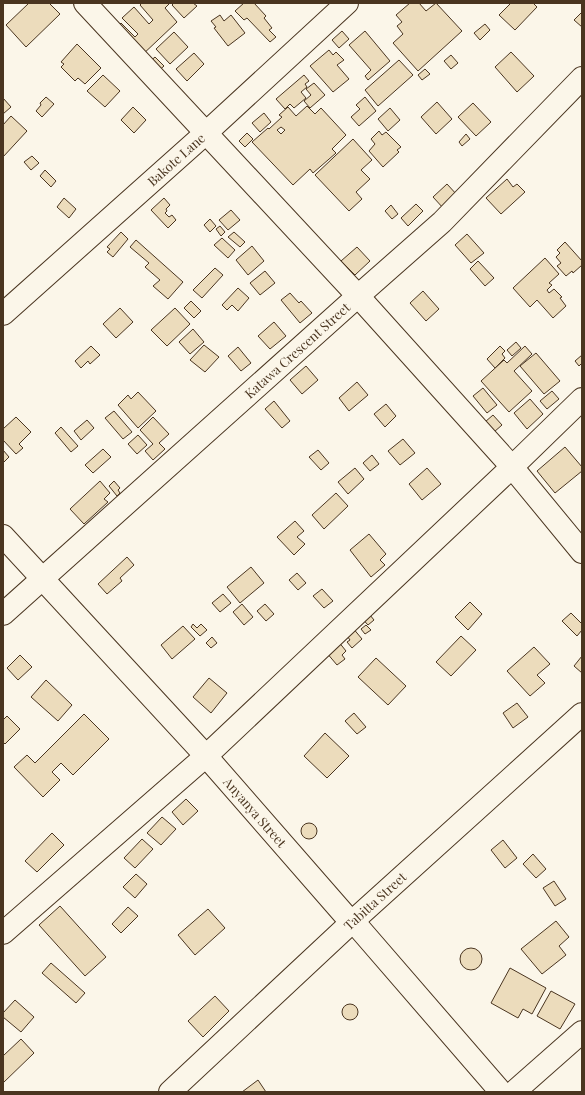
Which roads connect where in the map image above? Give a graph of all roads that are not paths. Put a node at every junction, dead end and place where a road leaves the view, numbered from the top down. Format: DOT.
graph roads {
  1 [pos="85,3"];
  2 [pos="348,3"];
  3 [pos="582,78"];
  4 [pos="207,132"];
  5 [pos="358,296"];
  6 [pos="3,314"];
  7 [pos="582,399"];
  8 [pos="512,467"];
  9 [pos="3,536"];
  10 [pos="582,552"];
  11 [pos="42,579"];
  12 [pos="3,614"];
  13 [pos="582,714"];
  14 [pos="206,756"];
  15 [pos="353,922"];
  16 [pos="3,933"];
  17 [pos="582,1032"];
  18 [pos="170,1092"];
  19 [pos="501,1092"];
  20 [pos="514,1092"];
  1 -- 4 [label="street"];
  2 -- 4 [label="street, Bakote Lane"];
  3 -- 5 [label="street, Katawa Crescent Street"];
  4 -- 5 [label="street"];
  4 -- 6 [label="street, Bakote Lane"];
  5 -- 8 [label="street"];
  5 -- 11 [label="street, Katawa Crescent Street"];
  7 -- 8 [label="street"];
  8 -- 10 [label="street"];
  8 -- 14 [label="street"];
  9 -- 11 [label="street, Anyanya Street"];
  11 -- 12 [label="street, Katawa Crescent Street"];
  11 -- 14 [label="street, Anyanya Street"];
  13 -- 15 [label="street, Tabitta Street"];
  14 -- 15 [label="street, Anyanya Street"];
  14 -- 16 [label="street"];
  15 -- 18 [label="street, Tabitta Street"];
  15 -- 19 [label="street, Anyanya Street"];
  17 -- 20 [label="street"];
}
